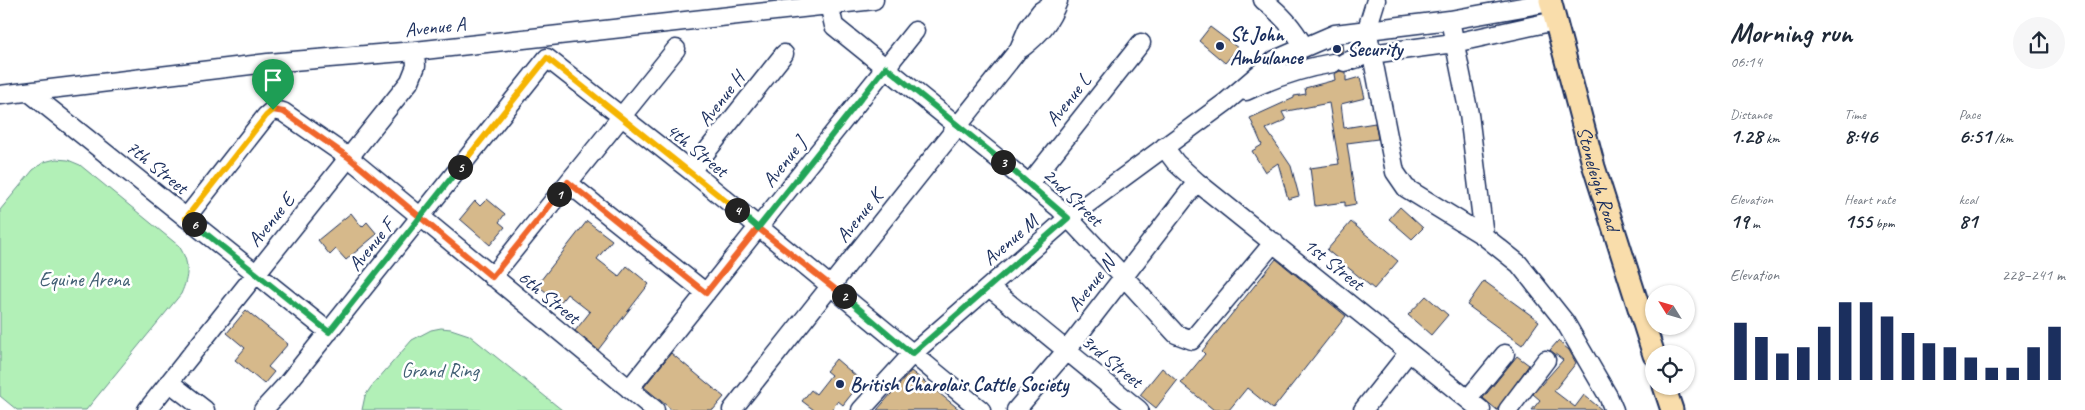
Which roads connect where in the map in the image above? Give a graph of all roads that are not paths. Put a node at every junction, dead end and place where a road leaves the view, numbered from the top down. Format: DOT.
graph roads {
  1 [pos="874,0"];
  2 [pos="1058,0"];
  3 [pos="1263,0"];
  4 [pos="1376,0"];
  5 [pos="829,4"];
  6 [pos="1552,8"];
  7 [pos="1450,20"];
  8 [pos="1367,29"];
  9 [pos="915,31"];
  10 [pos="543,36"];
  11 [pos="1141,43"];
  12 [pos="1454,43"];
  13 [pos="1304,47"];
  14 [pos="676,49"];
  15 [pos="415,51"];
  16 [pos="784,54"];
  17 [pos="1371,54"];
  18 [pos="547,58"];
  19 [pos="886,67"];
  20 [pos="29,92"];
  21 [pos="0,96"];
  22 [pos="1226,102"];
  23 [pos="622,116"];
  24 [pos="959,126"];
  25 [pos="1164,147"];
  26 [pos="348,157"];
  27 [pos="691,172"];
  28 [pos="568,182"];
  29 [pos="1198,182"];
  30 [pos="1030,184"];
  31 [pos="186,218"];
  32 [pos="420,218"];
  33 [pos="1068,218"];
  34 [pos="758,228"];
  35 [pos="1484,236"];
  36 [pos="1274,242"];
  37 [pos="256,273"];
  38 [pos="492,277"];
  39 [pos="1124,277"];
  40 [pos="831,285"];
  41 [pos="989,287"];
  42 [pos="706,293"];
  43 [pos="329,332"];
  44 [pos="1651,345"];
  45 [pos="1066,351"];
  46 [pos="1409,352"];
  47 [pos="912,354"];
  48 [pos="1505,354"];
  49 [pos="1546,360"];
  50 [pos="170,382"];
  51 [pos="629,389"];
  52 [pos="1667,395"];
  53 [pos="1475,405"];
  54 [pos="1365,409"];
  55 [pos="147,410"];
  56 [pos="205,410"];
  57 [pos="263,410"];
  58 [pos="655,410"];
  59 [pos="732,410"];
  60 [pos="862,410"];
  61 [pos="981,410"];
  62 [pos="1016,410"];
  63 [pos="1139,410"];
  64 [pos="1508,410"];
  65 [pos="1614,410"];
  66 [pos="1672,410"];
  1 -- 5 [label="lane, Avenue A"];
  2 -- 24 [label="lane, Avenue K"];
  3 -- 13 [label="lane"];
  4 -- 8 [label="lane"];
  5 -- 10 [label="lane, Avenue A"];
  5 -- 19 [label="lane, 2nd Street"];
  6 -- 7 [label="lane"];
  6 -- 12 [label="lane"];
  6 -- 44 [label="main road, Stoneleigh Road"];
  7 -- 8 [label="lane"];
  7 -- 12 [label="lane"];
  8 -- 13 [label="lane"];
  8 -- 17 [label="lane"];
  9 -- 19 [label="lane, Avenue J"];
  10 -- 15 [label="lane, Avenue A"];
  10 -- 18 [label="lane"];
  11 -- 30 [label="lane, Avenue L"];
  12 -- 17 [label="lane"];
  12 -- 35 [label="lane"];
  13 -- 22 [label="lane"];
  14 -- 23 [label="lane"];
  15 -- 20 [label="lane, Avenue A"];
  15 -- 26 [label="lane, Avenue E"];
  16 -- 27 [label="lane, Avenue H"];
  17 -- 22 [label="lane"];
  17 -- 35 [label="lane"];
  18 -- 23 [label="lane, 4th Street"];
  18 -- 32 [label="lane, Avenue F"];
  19 -- 24 [label="lane, 2nd Street"];
  19 -- 34 [label="lane, Avenue J"];
  20 -- 21 [label="lane, Avenue A"];
  20 -- 31 [label="lane, 7th Street"];
  22 -- 25 [label="lane, Avenue M"];
  23 -- 27 [label="lane, 4th Street"];
  23 -- 28 [label="lane"];
  24 -- 30 [label="lane, 2nd Street"];
  24 -- 40 [label="lane, Avenue K"];
  25 -- 29 [label="lane, 1st Street"];
  25 -- 33 [label="lane, Avenue M"];
  26 -- 31 [label="lane, 6th Street"];
  26 -- 32 [label="lane, 6th Street"];
  26 -- 37 [label="lane, Avenue E"];
  27 -- 34 [label="lane, 4th Street"];
  28 -- 38 [label="lane"];
  28 -- 42 [label="lane"];
  29 -- 36 [label="lane, 1st Street"];
  29 -- 39 [label="lane, Avenue N"];
  30 -- 33 [label="lane, 2nd Street"];
  31 -- 37 [label="lane, 7th Street"];
  32 -- 38 [label="lane, 6th Street"];
  32 -- 43 [label="lane, Avenue F"];
  33 -- 39 [label="lane, 2nd Street"];
  33 -- 41 [label="lane, Avenue M"];
  34 -- 40 [label="lane, 4th Street"];
  34 -- 42 [label="lane, Avenue J"];
  35 -- 65 [label="lane"];
  36 -- 39 [label="lane, 2nd Street"];
  36 -- 46 [label="lane, 1st Street"];
  37 -- 43 [label="lane, 7th Street"];
  37 -- 50 [label="lane, Avenue E"];
  38 -- 51 [label="lane, 6th Street"];
  39 -- 45 [label="lane, Avenue N"];
  40 -- 47 [label="lane, 4th Street"];
  40 -- 59 [label="lane, Avenue K"];
  41 -- 45 [label="lane, 3rd Street"];
  41 -- 47 [label="lane, Avenue M"];
  42 -- 51 [label="lane, Avenue J"];
  43 -- 57 [label="lane, Avenue F"];
  45 -- 62 [label="lane, Avenue N"];
  45 -- 63 [label="lane, 3rd Street"];
  46 -- 53 [label="lane, 1st Street"];
  46 -- 54 [label="lane"];
  47 -- 60 [label="lane, Avenue M"];
  47 -- 61 [label="lane, 4th Street"];
  48 -- 53 [label="lane"];
  49 -- 64 [label="lane"];
  50 -- 55 [label="lane, Avenue E"];
  50 -- 56 [label="lane"];
  51 -- 58 [label="lane, 6th Street"];
  52 -- 66 [label="main road"];
}
